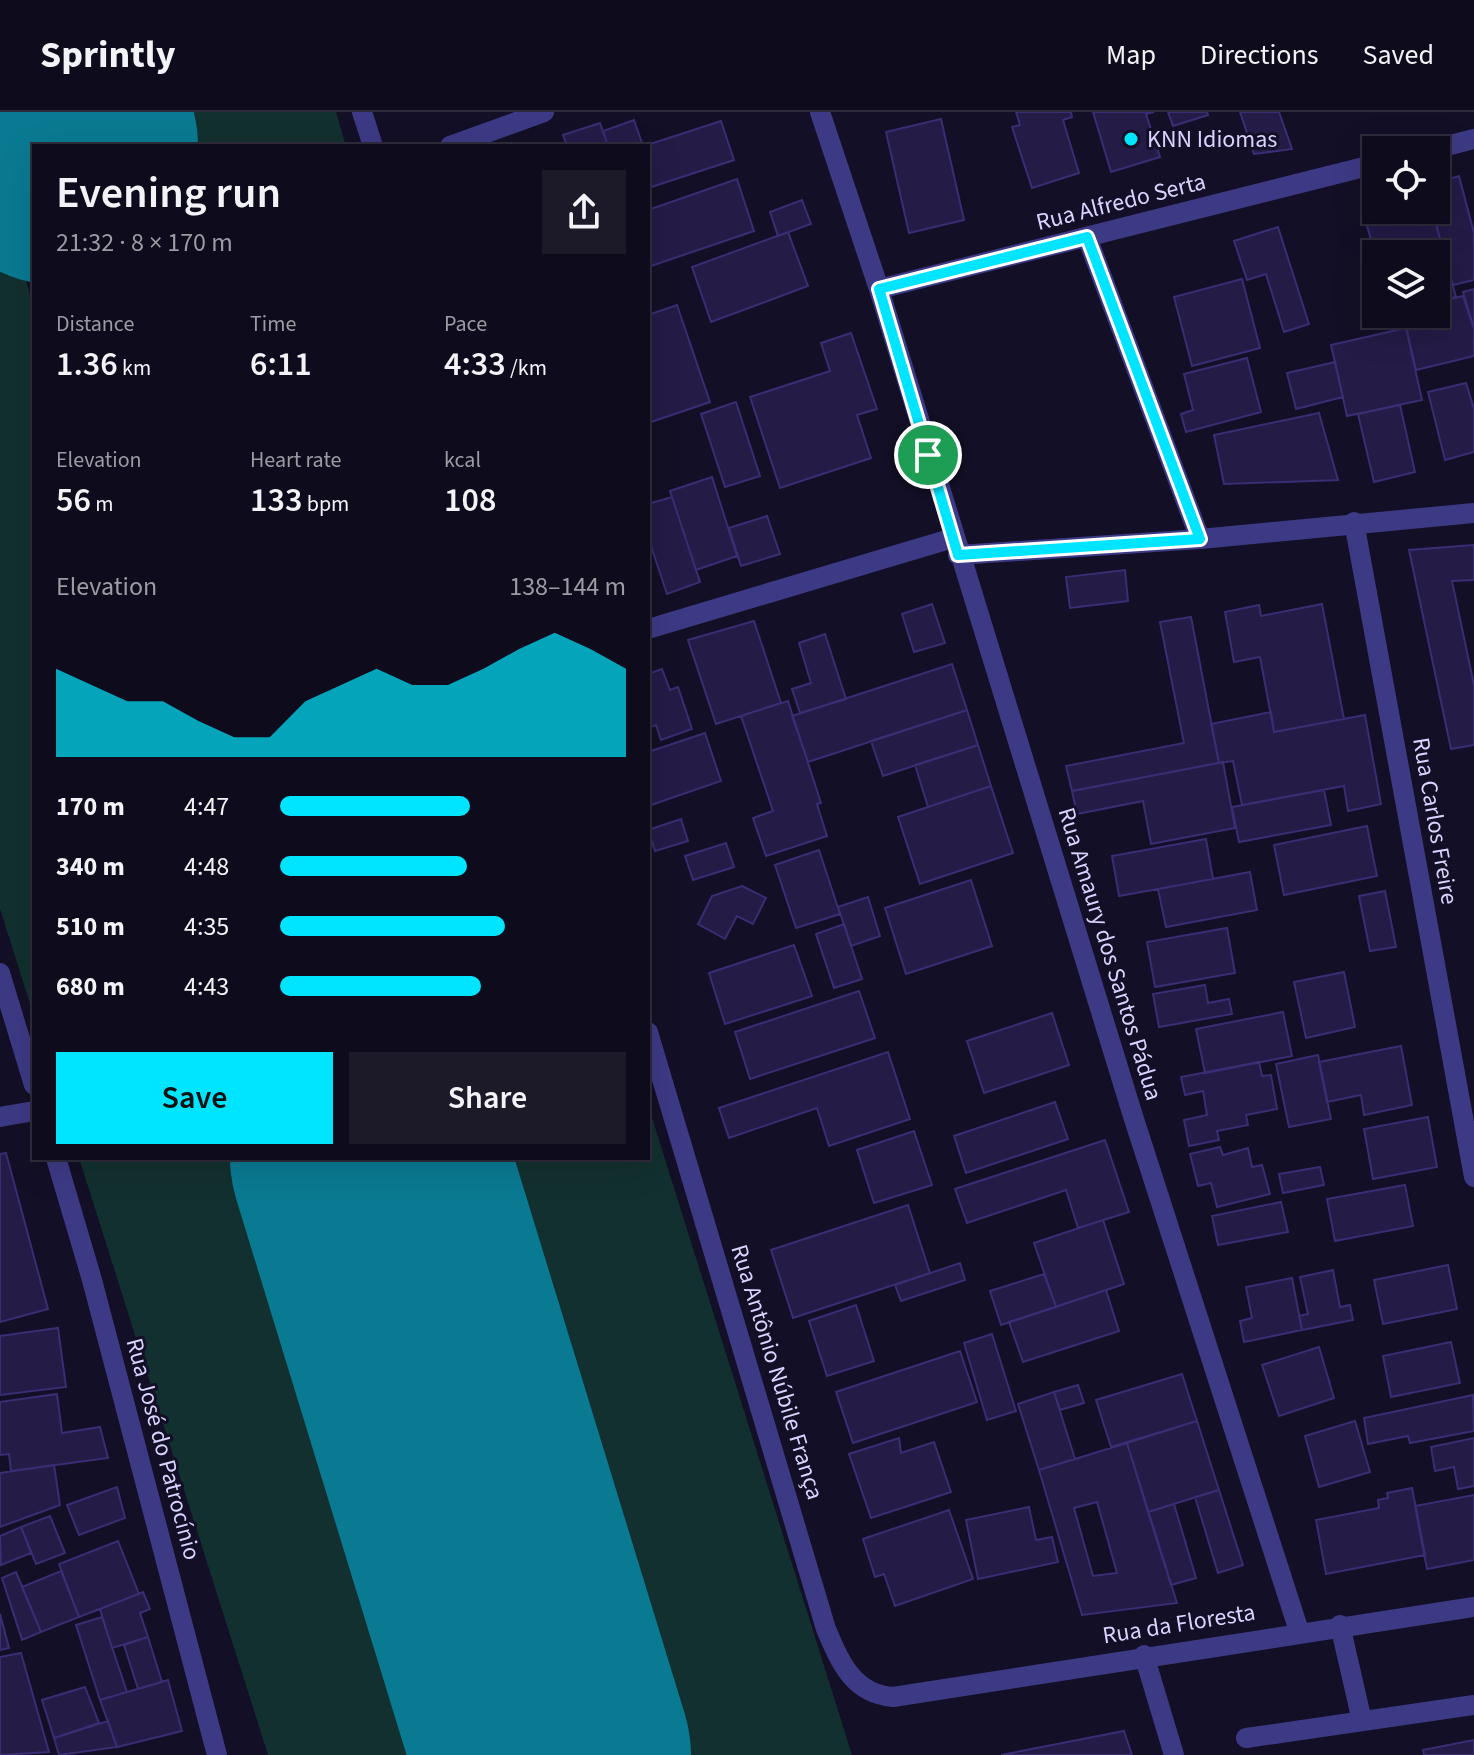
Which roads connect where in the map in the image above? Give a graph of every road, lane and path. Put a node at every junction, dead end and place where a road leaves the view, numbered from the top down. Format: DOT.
graph roads {
  1 [pos="362,112"];
  2 [pos="544,112"];
  3 [pos="820,112"];
  4 [pos="1474,139"];
  5 [pos="372,144"];
  6 [pos="456,144"];
  7 [pos="1450,145"];
  8 [pos="1362,168"];
  9 [pos="1087,237"];
  10 [pos="879,289"];
  11 [pos="1474,513"];
  12 [pos="1354,522"];
  13 [pos="1200,539"];
  14 [pos="956,546"];
  15 [pos="650,628"];
  16 [pos="0,973"];
  17 [pos="650,1039"];
  18 [pos="32,1078"];
  19 [pos="32,1111"];
  20 [pos="0,1117"];
  21 [pos="57,1160"];
  22 [pos="1473,1168"];
  23 [pos="1474,1607"];
  24 [pos="1340,1625"];
  25 [pos="1299,1631"];
  26 [pos="1144,1655"];
  27 [pos="893,1697"];
  28 [pos="1474,1705"];
  29 [pos="1362,1721"];
  30 [pos="1246,1738"];
  31 [pos="217,1755"];
  32 [pos="1174,1755"];
  1 -- 5 [label="street"];
  2 -- 6 [label="street"];
  3 -- 10 [label="street, Rua Amaury dos Santos Pádua"];
  4 -- 7 [label="street"];
  8 -- 9 [label="street, Rua Alfredo Serta"];
  9 -- 10 [label="street, Rua Alfredo Serta"];
  9 -- 13 [label="street"];
  10 -- 14 [label="street, Rua Amaury dos Santos Pádua"];
  11 -- 12 [label="street"];
  12 -- 13 [label="street"];
  12 -- 22 [label="street, Rua Carlos Freire"];
  13 -- 14 [label="street"];
  14 -- 15 [label="street"];
  14 -- 25 [label="street, Rua Amaury dos Santos Pádua"];
  16 -- 18 [label="street"];
  17 -- 27 [label="street, Rua Antônio Núbile França"];
  19 -- 20 [label="street"];
  21 -- 31 [label="street, Rua José do Patrocínio"];
  23 -- 24 [label="street, Rua da Floresta"];
  24 -- 25 [label="street, Rua da Floresta"];
  24 -- 29 [label="street"];
  25 -- 26 [label="street, Rua da Floresta"];
  26 -- 27 [label="street, Rua da Floresta"];
  26 -- 32 [label="street"];
  28 -- 29 [label="street"];
  29 -- 30 [label="street"];
}
